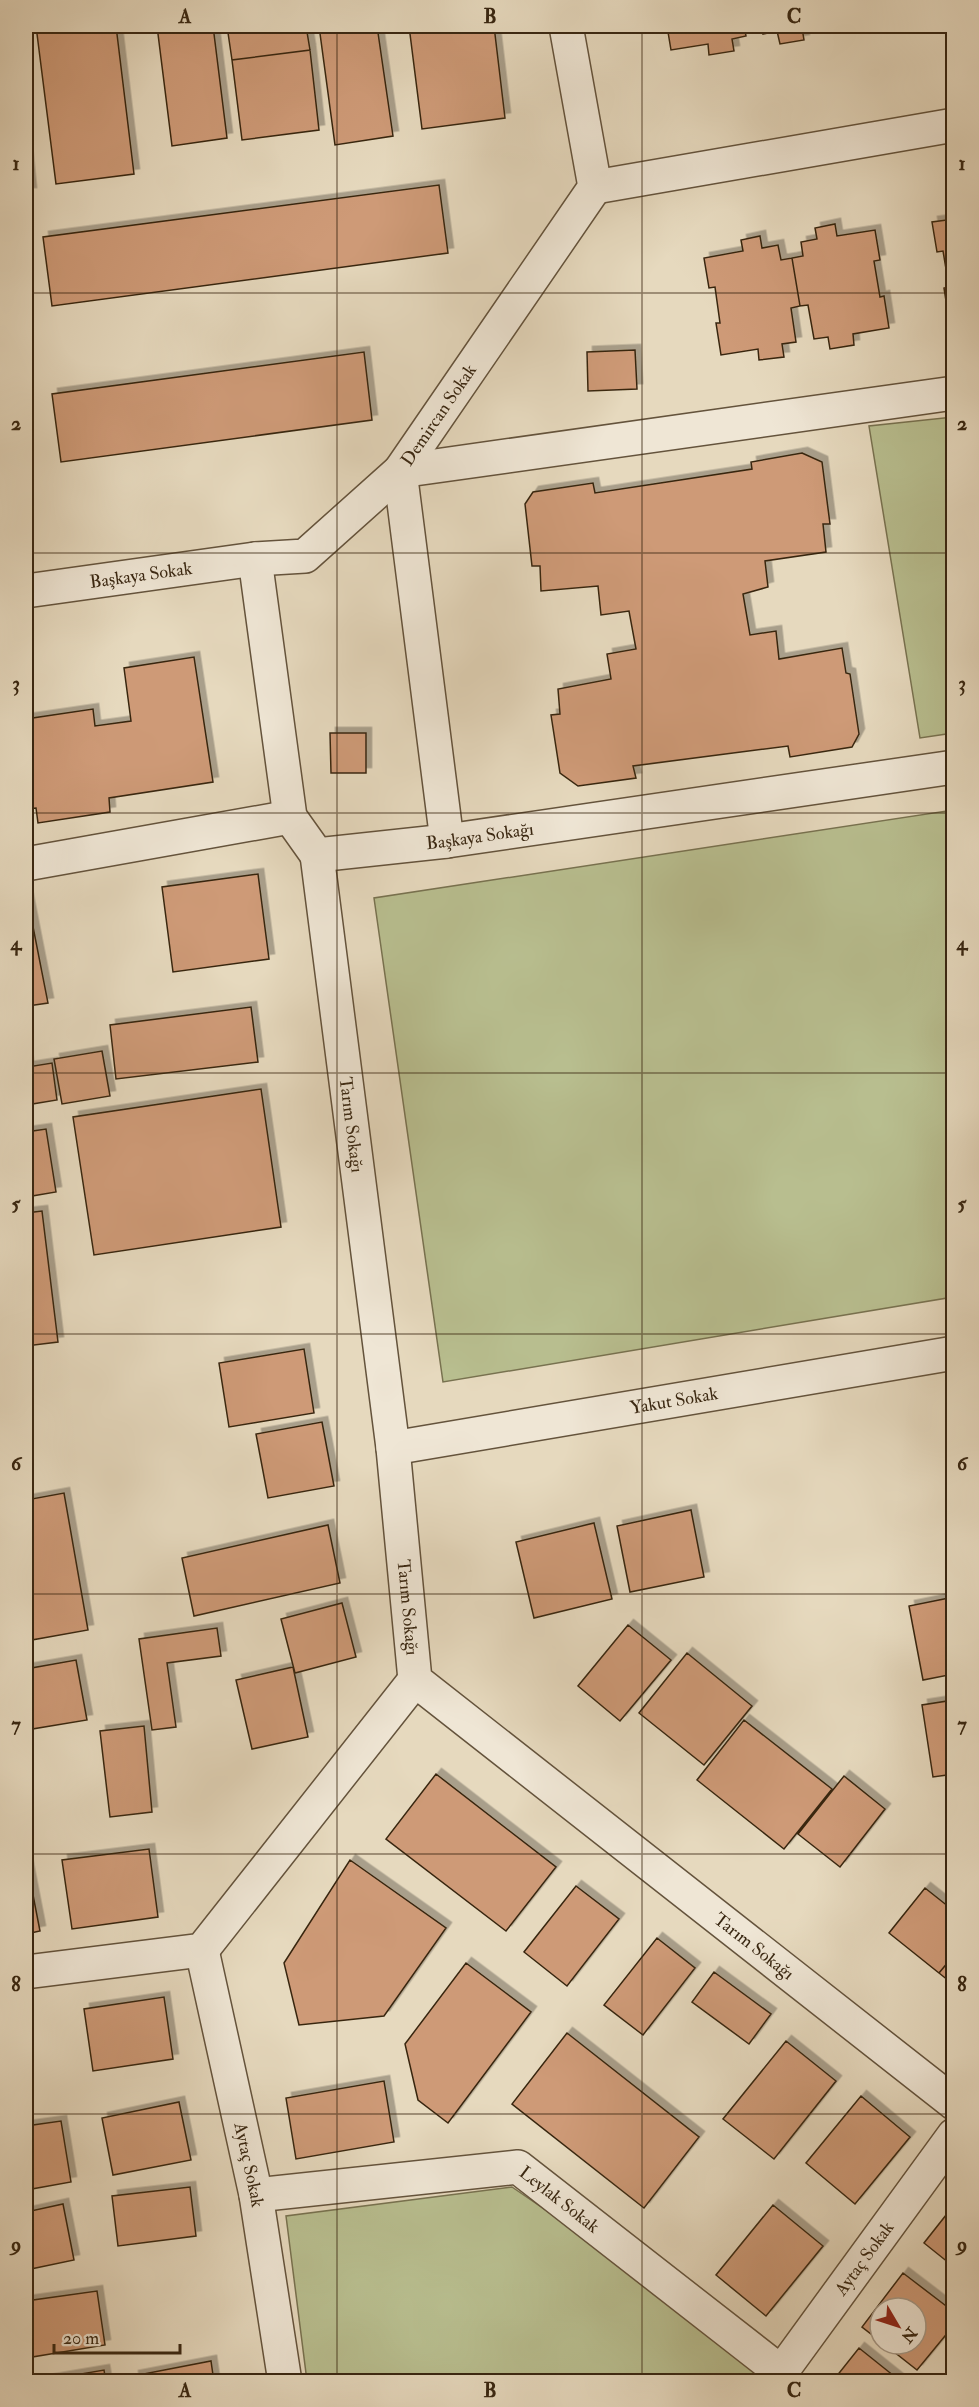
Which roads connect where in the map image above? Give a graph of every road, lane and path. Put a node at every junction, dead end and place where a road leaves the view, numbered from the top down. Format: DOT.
graph roads {
  1 [pos="566,26"];
  2 [pos="954,125"];
  3 [pos="595,187"];
  4 [pos="954,393"];
  5 [pos="400,471"];
  6 [pos="255,559"];
  7 [pos="26,591"];
  8 [pos="954,767"];
  9 [pos="290,817"];
  10 [pos="447,841"];
  11 [pos="317,855"];
  12 [pos="26,864"];
  13 [pos="954,1353"];
  14 [pos="393,1448"];
  15 [pos="415,1680"];
  16 [pos="202,1950"];
  17 [pos="26,1972"];
  18 [pos="954,2103"];
  19 [pos="954,2135"];
  20 [pos="256,2195"];
  21 [pos="778,2377"];
  22 [pos="285,2382"];
  1 -- 3 [label="street"];
  2 -- 3 [label="street"];
  3 -- 5 [label="street, Demircan Sokak"];
  4 -- 5 [label="street"];
  5 -- 6 [label="street, Başkaya Sokak"];
  5 -- 10 [label="street, Demircan Sokak"];
  6 -- 7 [label="street, Başkaya Sokak"];
  6 -- 9 [label="street"];
  8 -- 10 [label="street, Başkaya Sokağı"];
  9 -- 11 [label="street"];
  9 -- 12 [label="street"];
  10 -- 11 [label="street, Başkaya Sokağı"];
  11 -- 14 [label="street, Tarım Sokağı"];
  13 -- 14 [label="street, Yakut Sokak"];
  14 -- 15 [label="street, Tarım Sokağı"];
  15 -- 16 [label="street"];
  15 -- 18 [label="street, Tarım Sokağı"];
  16 -- 17 [label="street"];
  16 -- 20 [label="street, Aytaç Sokak"];
  19 -- 21 [label="street, Aytaç Sokak"];
  20 -- 21 [label="street, Leylak Sokak"];
  20 -- 22 [label="street, Aytaç Sokak"];
}
